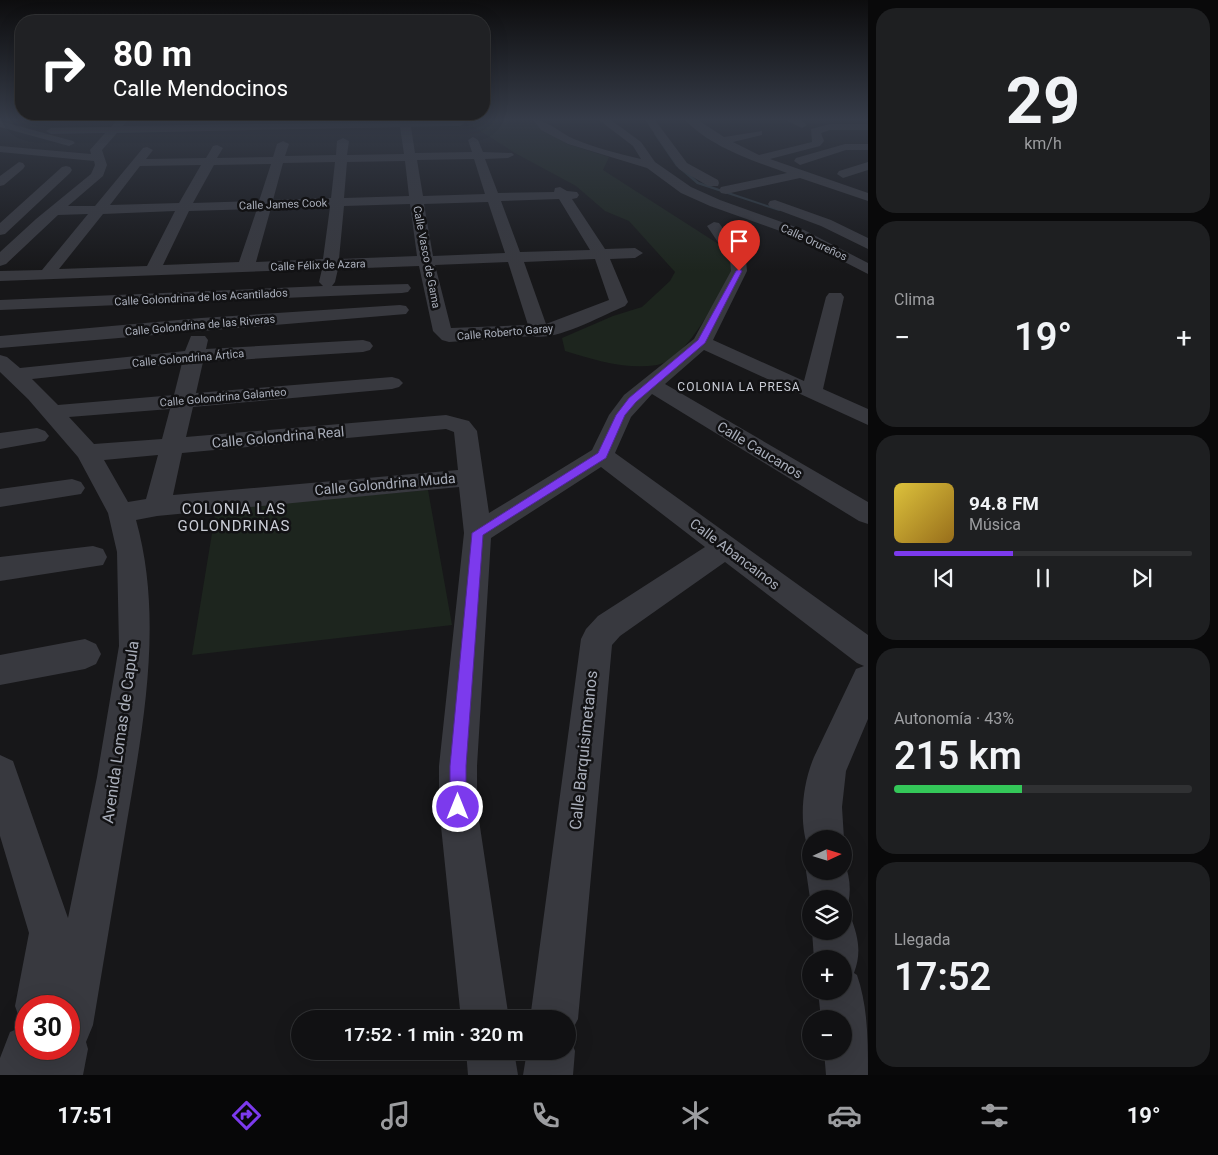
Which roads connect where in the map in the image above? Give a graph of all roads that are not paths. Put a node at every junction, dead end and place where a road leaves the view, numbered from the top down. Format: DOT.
graph roads {
  1 [pos="18,170"];
  2 [pos="66,170"];
  3 [pos="100,170"];
  4 [pos="126,170"];
  5 [pos="205,170"];
  6 [pos="275,170"];
  7 [pos="340,170"];
  8 [pos="412,170"];
  9 [pos="483,170"];
  10 [pos="659,170"];
  11 [pos="689,170"];
  12 [pos="790,170"];
  13 [pos="839,170"];
  14 [pos="835,171"];
  15 [pos="717,173"];
  16 [pos="800,174"];
  17 [pos="698,177"];
  18 [pos="860,180"];
  19 [pos="0,182"];
  20 [pos="844,189"];
  21 [pos="726,190"];
  22 [pos="816,196"];
  23 [pos="868,197"];
  24 [pos="492,198"];
  25 [pos="416,200"];
  26 [pos="798,201"];
  27 [pos="338,203"];
  28 [pos="263,205"];
  29 [pos="8,206"];
  30 [pos="780,206"];
  31 [pos="184,207"];
  32 [pos="24,208"];
  33 [pos="98,209"];
  34 [pos="54,211"];
  35 [pos="851,217"];
  36 [pos="826,223"];
  37 [pos="714,226"];
  38 [pos="0,231"];
  39 [pos="868,244"];
  40 [pos="635,253"];
  41 [pos="601,255"];
  42 [pos="516,258"];
  43 [pos="0,261"];
  44 [pos="426,262"];
  45 [pos="332,264"];
  46 [pos="246,267"];
  47 [pos="153,270"];
  48 [pos="868,270"];
  49 [pos="46,275"];
  50 [pos="0,276"];
  51 [pos="402,288"];
  52 [pos="324,291"];
  53 [pos="835,297"];
  54 [pos="204,298"];
  55 [pos="0,305"];
  56 [pos="400,310"];
  57 [pos="200,324"];
  58 [pos="442,331"];
  59 [pos="540,332"];
  60 [pos="0,342"];
  61 [pos="702,342"];
  62 [pos="363,346"];
  63 [pos="195,356"];
  64 [pos="7,368"];
  65 [pos="392,383"];
  66 [pos="652,385"];
  67 [pos="812,390"];
  68 [pos="183,401"];
  69 [pos="868,418"];
  70 [pos="45,424"];
  71 [pos="0,441"];
  72 [pos="170,447"];
  73 [pos="88,453"];
  74 [pos="602,455"];
  75 [pos="471,476"];
  76 [pos="72,488"];
  77 [pos="0,498"];
  78 [pos="156,506"];
  79 [pos="121,513"];
  80 [pos="868,514"];
  81 [pos="478,533"];
  82 [pos="726,547"];
  83 [pos="94,557"];
  84 [pos="0,569"];
  85 [pos="868,653"];
  86 [pos="85,654"];
  87 [pos="0,670"];
  88 [pos="868,680"];
  89 [pos="0,774"];
  90 [pos="824,830"];
  91 [pos="40,995"];
  92 [pos="75,995"];
  93 [pos="842,1000"];
  94 [pos="484,1010"];
  95 [pos="555,1010"];
  96 [pos="24,1060"];
  97 [pos="61,1060"];
  98 [pos="491,1060"];
  99 [pos="550,1060"];
  100 [pos="20,1075"];
  101 [pos="58,1075"];
  102 [pos="493,1075"];
  103 [pos="548,1075"];
  104 [pos="851,1075"];
  1 -- 19 [label="street"];
  2 -- 32 [label="street"];
  3 -- 34 [label="street"];
  4 -- 33 [label="street"];
  5 -- 31 [label="street"];
  6 -- 28 [label="street"];
  7 -- 27 [label="street"];
  8 -- 25 [label="street, Calle Vasco de Gama"];
  9 -- 24 [label="street"];
  10 -- 48 [label="street, Calle Orureños"];
  11 -- 17 [label="street"];
  12 -- 16 [label="street"];
  13 -- 14 [label="street"];
  14 -- 18 [label="street"];
  15 -- 17 [label="street"];
  16 -- 20 [label="street"];
  16 -- 21 [label="street"];
  17 -- 21 [label="street"];
  20 -- 22 [label="street"];
  20 -- 23 [label="street"];
  21 -- 30 [label="street"];
  24 -- 25 [label="street, Calle James Cook"];
  24 -- 41 [label="street, Calle James Cook"];
  24 -- 42 [label="street"];
  25 -- 27 [label="street, Calle James Cook"];
  25 -- 44 [label="street, Calle Vasco de Gama"];
  26 -- 30 [label="street"];
  27 -- 28 [label="street, Calle James Cook"];
  27 -- 45 [label="street"];
  28 -- 31 [label="street, Calle James Cook"];
  28 -- 46 [label="street"];
  29 -- 32 [label="street"];
  30 -- 36 [label="street"];
  31 -- 33 [label="street, Calle James Cook"];
  31 -- 47 [label="street"];
  32 -- 38 [label="street"];
  33 -- 34 [label="street, Calle James Cook"];
  33 -- 49 [label="street"];
  34 -- 43 [label="street"];
  35 -- 36 [label="street"];
  36 -- 39 [label="street"];
  37 -- 61 [label="street"];
  40 -- 41 [label="street, Calle Félix de Azara"];
  41 -- 42 [label="street, Calle Félix de Azara"];
  41 -- 59 [label="street, Calle Roberto Garay"];
  42 -- 44 [label="street, Calle Félix de Azara"];
  42 -- 59 [label="street"];
  44 -- 45 [label="street, Calle Félix de Azara"];
  44 -- 58 [label="street, Calle Vasco de Gama"];
  45 -- 46 [label="street, Calle Félix de Azara"];
  45 -- 52 [label="street"];
  46 -- 47 [label="street, Calle Félix de Azara"];
  47 -- 49 [label="street, Calle Félix de Azara"];
  49 -- 50 [label="street, Calle Félix de Azara"];
  51 -- 52 [label="street, Calle Golondrina de los Acantilados"];
  52 -- 54 [label="street, Calle Golondrina de los Acantilados"];
  53 -- 67 [label="street"];
  54 -- 55 [label="street, Calle Golondrina de los Acantilados"];
  54 -- 57 [label="street"];
  56 -- 57 [label="street, Calle Golondrina de las Riveras"];
  57 -- 60 [label="street, Calle Golondrina de las Riveras"];
  57 -- 63 [label="street"];
  58 -- 59 [label="street, Calle Roberto Garay"];
  61 -- 66 [label="street"];
  61 -- 67 [label="street"];
  62 -- 63 [label="street, Calle Golondrina Ártica"];
  63 -- 64 [label="street, Calle Golondrina Ártica"];
  63 -- 68 [label="street"];
  64 -- 70 [label="street, Avenida Lomas de Capula"];
  65 -- 68 [label="street, Calle Golondrina Galanteo"];
  66 -- 74 [label="street"];
  66 -- 80 [label="street, Calle Caucanos"];
  67 -- 69 [label="street"];
  68 -- 70 [label="street, Calle Golondrina Galanteo"];
  68 -- 72 [label="street"];
  70 -- 71 [label="street, Calle Golondrina Galanteo"];
  70 -- 73 [label="street, Avenida Lomas de Capula"];
  72 -- 73 [label="street, Calle Golondrina Real"];
  72 -- 75 [label="street, Calle Golondrina Real"];
  72 -- 78 [label="street"];
  73 -- 79 [label="street, Avenida Lomas de Capula"];
  74 -- 81 [label="street"];
  74 -- 82 [label="street, Calle Abancainos"];
  75 -- 78 [label="street, Calle Golondrina Muda"];
  75 -- 81 [label="street"];
  76 -- 77 [label="street"];
  78 -- 79 [label="street, Calle Golondrina Muda"];
  79 -- 92 [label="street, Avenida Lomas de Capula"];
  81 -- 94 [label="street"];
  82 -- 85 [label="street, Calle Abancainos"];
  82 -- 95 [label="street, Calle Barquisimetanos"];
  83 -- 84 [label="street"];
  86 -- 87 [label="street"];
  88 -- 90 [label="street"];
  89 -- 91 [label="street"];
  93 -- 104 [label="street"];
  96 -- 100 [label="street"];
  97 -- 101 [label="street"];
  98 -- 102 [label="street"];
  99 -- 103 [label="street"];
}
